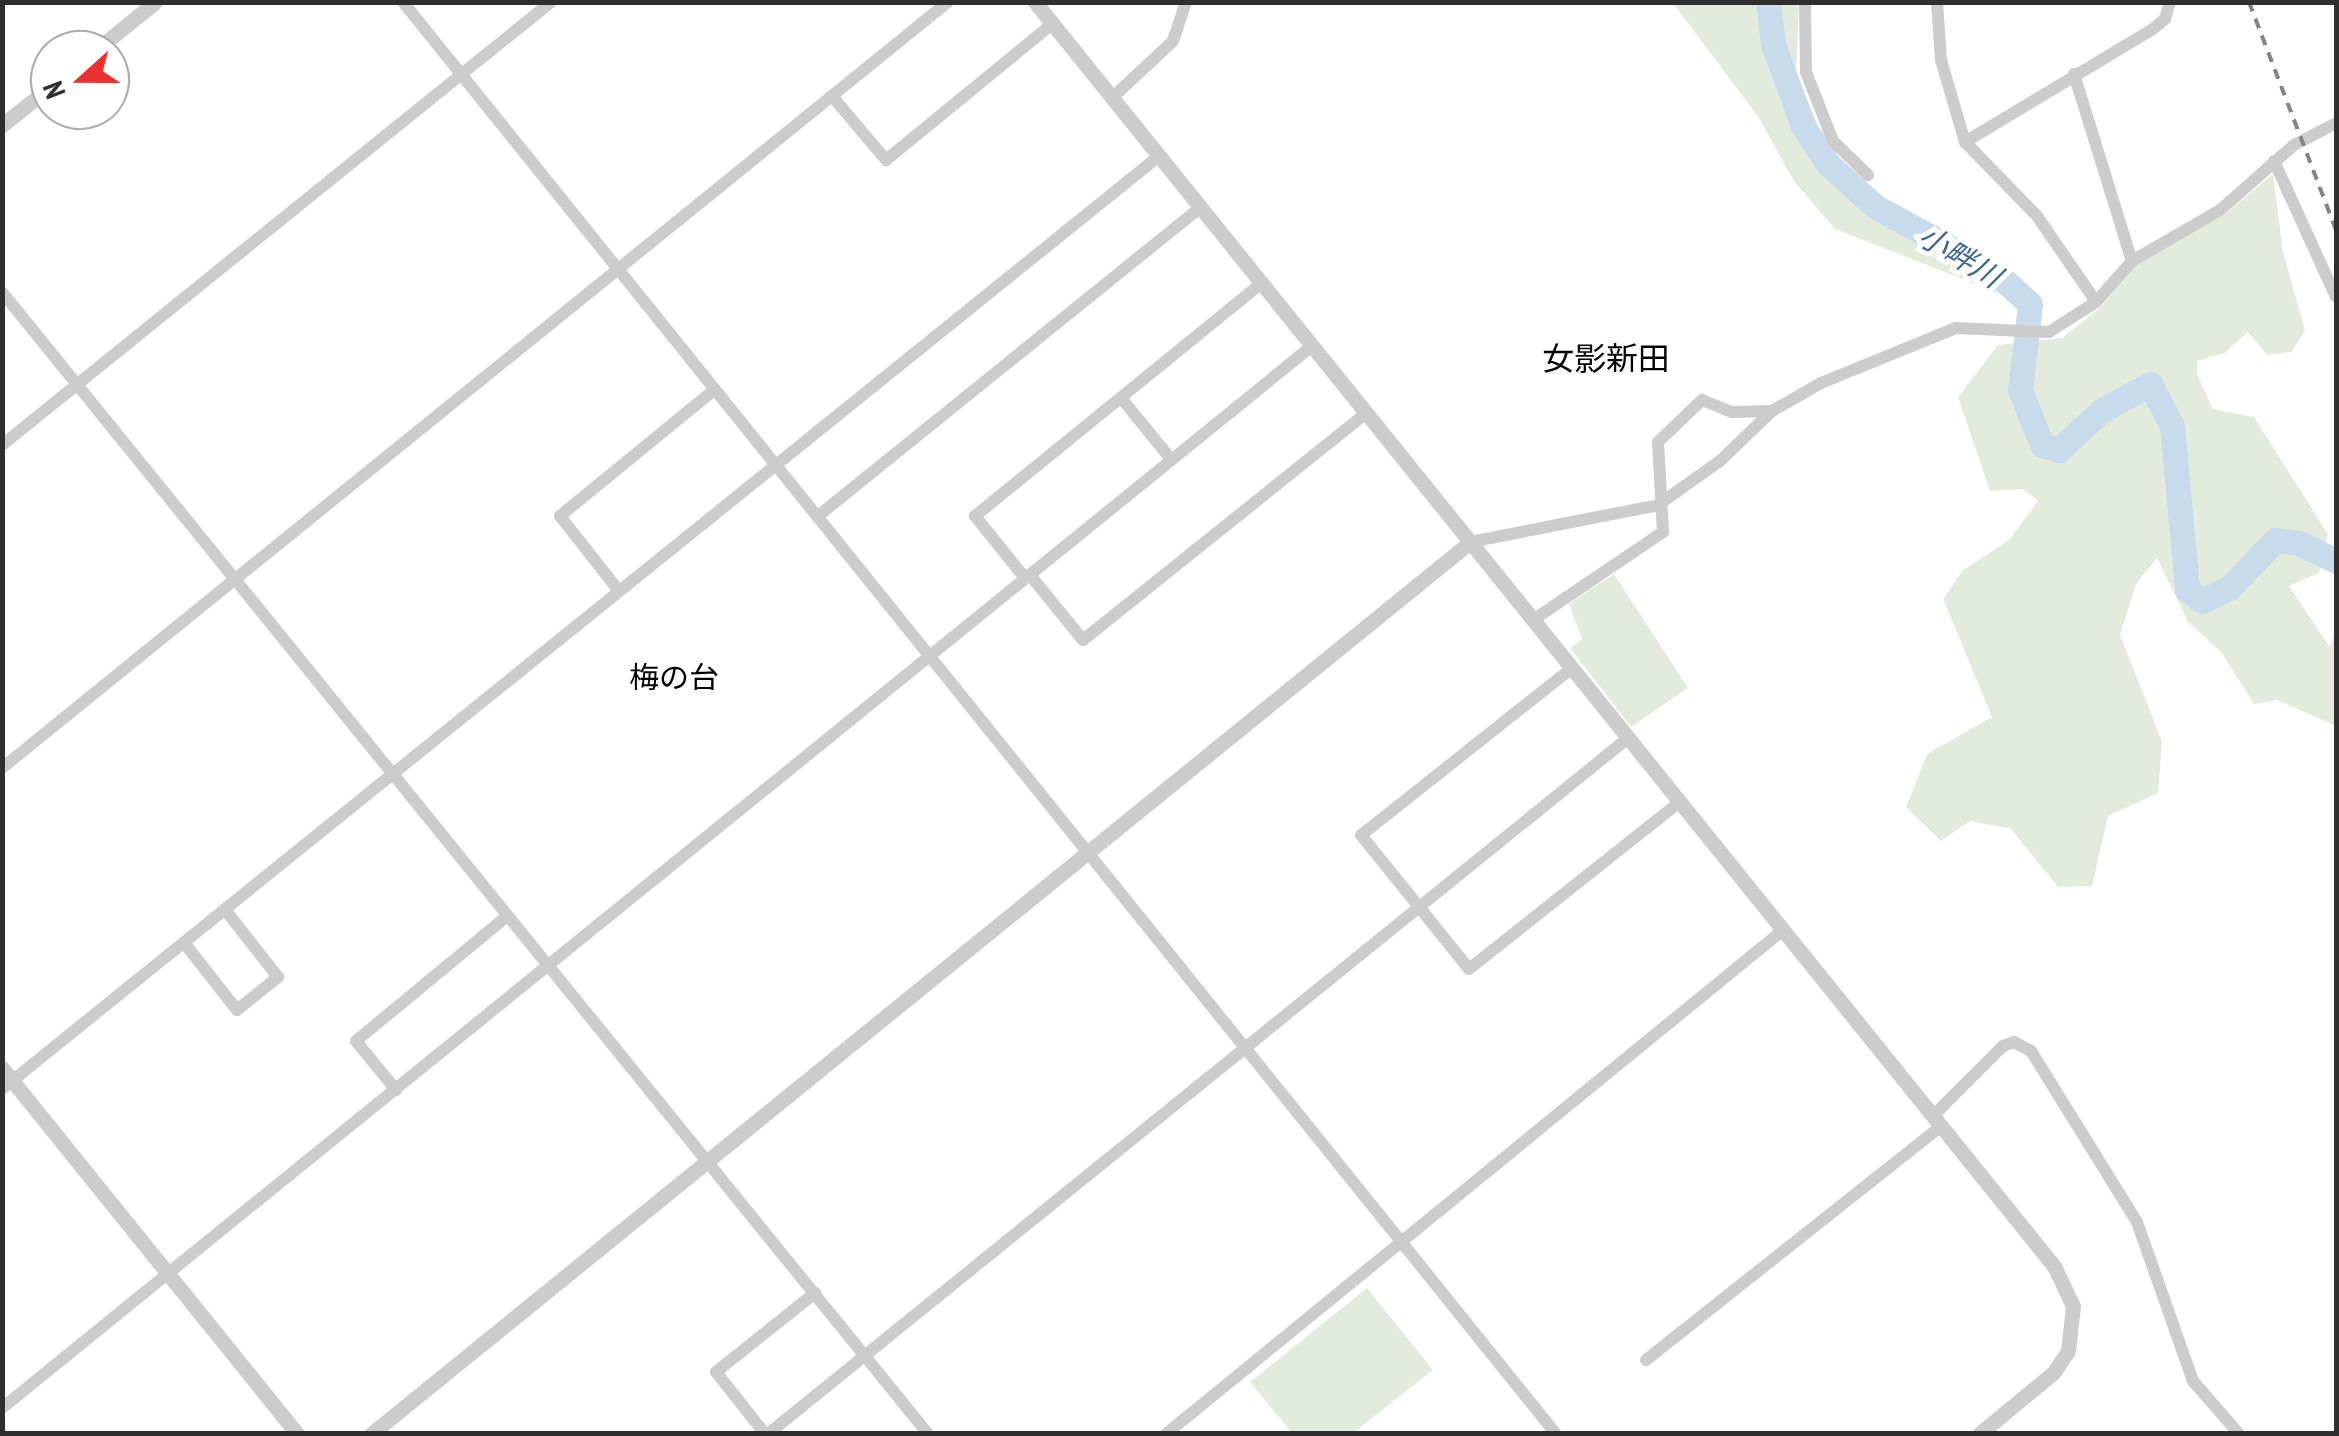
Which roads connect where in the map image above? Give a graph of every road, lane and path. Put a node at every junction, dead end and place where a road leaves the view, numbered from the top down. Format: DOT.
graph roads {
  1 [pos="156,2"];
  2 [pos="403,2"];
  3 [pos="550,2"];
  4 [pos="948,2"];
  5 [pos="1035,2"];
  6 [pos="1186,2"];
  7 [pos="1805,2"];
  8 [pos="1937,2"];
  9 [pos="2170,2"];
  10 [pos="1052,24"];
  11 [pos="121,30"];
  12 [pos="462,74"];
  13 [pos="2074,74"];
  14 [pos="832,96"];
  15 [pos="1112,98"];
  16 [pos="30,103"];
  17 [pos="2336,123"];
  18 [pos="2,125"];
  19 [pos="1965,142"];
  20 [pos="1159,156"];
  21 [pos="2274,162"];
  22 [pos="1868,176"];
  23 [pos="1200,208"];
  24 [pos="2132,261"];
  25 [pos="617,268"];
  26 [pos="1262,284"];
  27 [pos="2,292"];
  28 [pos="2336,297"];
  29 [pos="2096,302"];
  30 [pos="1312,346"];
  31 [pos="78,384"];
  32 [pos="714,389"];
  33 [pos="1122,399"];
  34 [pos="1772,411"];
  35 [pos="1366,413"];
  36 [pos="2,445"];
  37 [pos="1171,459"];
  38 [pos="776,464"];
  39 [pos="1658,505"];
  40 [pos="818,516"];
  41 [pos="1470,542"];
  42 [pos="1027,576"];
  43 [pos="236,581"];
  44 [pos="619,591"];
  45 [pos="1533,620"];
  46 [pos="929,656"];
  47 [pos="1572,668"];
  48 [pos="1628,738"];
  49 [pos="2,768"];
  50 [pos="393,774"];
  51 [pos="1680,802"];
  52 [pos="1088,853"];
  53 [pos="1420,907"];
  54 [pos="226,911"];
  55 [pos="507,916"];
  56 [pos="1783,930"];
  57 [pos="185,944"];
  58 [pos="549,968"];
  59 [pos="1246,1048"];
  60 [pos="6,1080"];
  61 [pos="396,1090"];
  62 [pos="1937,1121"];
  63 [pos="708,1161"];
  64 [pos="1402,1242"];
  65 [pos="170,1274"];
  66 [pos="816,1293"];
  67 [pos="866,1354"];
  68 [pos="1646,1360"];
  69 [pos="2,1408"];
  70 [pos="298,1434"];
  71 [pos="371,1434"];
  72 [pos="766,1434"];
  73 [pos="928,1434"];
  74 [pos="1166,1434"];
  75 [pos="1556,1434"];
  76 [pos="1979,1434"];
  77 [pos="2239,1434"];
  1 -- 11 [label="street"];
  2 -- 12 [label="street"];
  3 -- 12 [label="street"];
  4 -- 14 [label="street"];
  5 -- 10 [label="street"];
  6 -- 15 [label="street"];
  7 -- 22 [label="street"];
  8 -- 19 [label="street"];
  9 -- 13 [label="street"];
  10 -- 14 [label="street"];
  10 -- 15 [label="street"];
  12 -- 25 [label="street"];
  12 -- 31 [label="street"];
  13 -- 19 [label="street"];
  13 -- 24 [label="street"];
  14 -- 25 [label="street"];
  15 -- 20 [label="street"];
  16 -- 18 [label="street"];
  17 -- 21 [label="street"];
  19 -- 29 [label="street"];
  20 -- 23 [label="street"];
  20 -- 38 [label="street"];
  21 -- 24 [label="street"];
  21 -- 28 [label="street"];
  23 -- 26 [label="street"];
  23 -- 40 [label="street"];
  24 -- 29 [label="street"];
  25 -- 32 [label="street"];
  25 -- 43 [label="street"];
  26 -- 30 [label="street"];
  26 -- 33 [label="street"];
  27 -- 31 [label="street"];
  29 -- 34 [label="street"];
  30 -- 35 [label="street"];
  30 -- 37 [label="street"];
  31 -- 36 [label="street"];
  31 -- 43 [label="street"];
  32 -- 38 [label="street"];
  32 -- 44 [label="street"];
  33 -- 37 [label="street"];
  33 -- 42 [label="street"];
  34 -- 39 [label="street"];
  34 -- 39 [label="street"];
  35 -- 41 [label="street"];
  35 -- 42 [label="street"];
  37 -- 42 [label="street"];
  38 -- 40 [label="street"];
  38 -- 44 [label="street"];
  39 -- 41 [label="street"];
  39 -- 45 [label="street"];
  40 -- 46 [label="street"];
  41 -- 45 [label="street"];
  41 -- 52 [label="street"];
  42 -- 46 [label="street"];
  43 -- 49 [label="street"];
  43 -- 50 [label="street"];
  44 -- 50 [label="street"];
  45 -- 47 [label="street"];
  46 -- 52 [label="street"];
  46 -- 58 [label="street"];
  47 -- 48 [label="street"];
  47 -- 53 [label="street"];
  48 -- 51 [label="street"];
  48 -- 53 [label="street"];
  50 -- 54 [label="street"];
  50 -- 55 [label="street"];
  51 -- 53 [label="street"];
  51 -- 56 [label="street"];
  52 -- 59 [label="street"];
  52 -- 63 [label="street"];
  53 -- 59 [label="street"];
  54 -- 57 [label="street"];
  54 -- 57 [label="street"];
  55 -- 58 [label="street"];
  55 -- 61 [label="street"];
  56 -- 62 [label="street"];
  56 -- 64 [label="street"];
  57 -- 60 [label="street"];
  58 -- 61 [label="street"];
  58 -- 63 [label="street"];
  59 -- 64 [label="street"];
  59 -- 67 [label="street"];
  60 -- 65 [label="street"];
  61 -- 65 [label="street"];
  62 -- 68 [label="street"];
  62 -- 76 [label="street"];
  62 -- 77 [label="street"];
  63 -- 66 [label="street"];
  63 -- 71 [label="street"];
  64 -- 74 [label="street"];
  64 -- 75 [label="street"];
  65 -- 69 [label="street"];
  65 -- 70 [label="street"];
  66 -- 67 [label="street"];
  66 -- 72 [label="street"];
  67 -- 72 [label="street"];
  67 -- 73 [label="street"];
}
